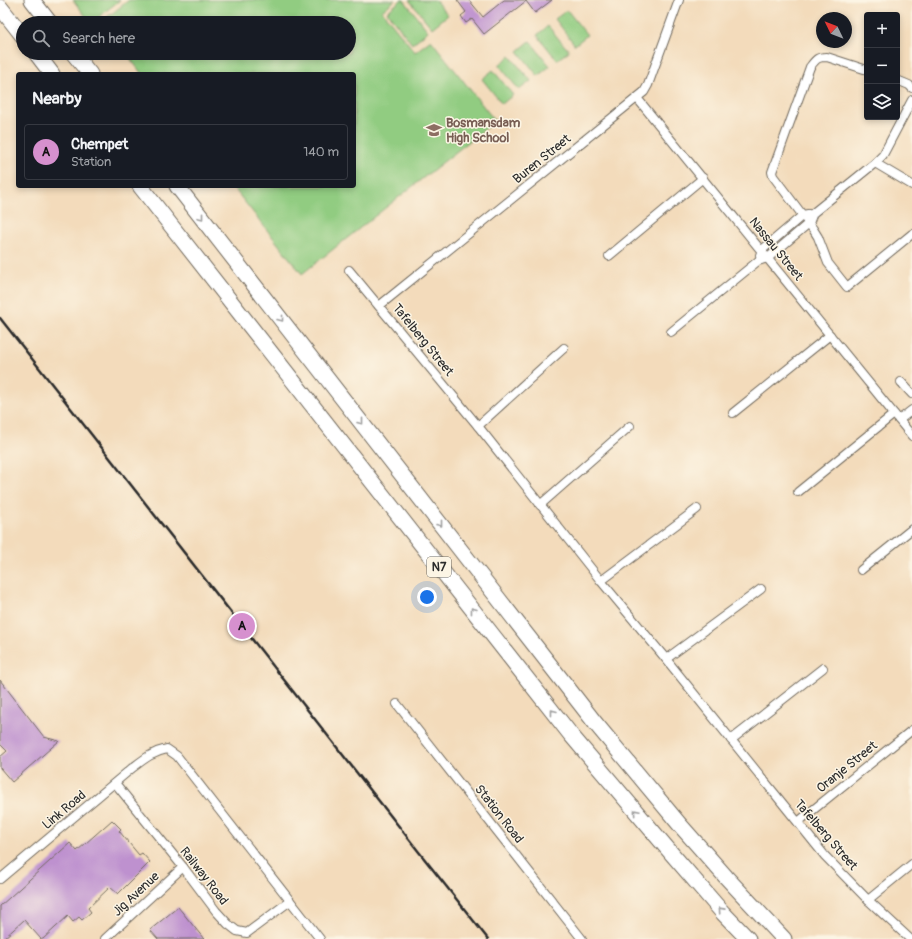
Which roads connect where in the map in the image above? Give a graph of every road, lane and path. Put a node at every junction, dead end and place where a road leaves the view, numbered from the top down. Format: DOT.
graph roads {
  1 [pos="32,0"];
  2 [pos="679,0"];
  3 [pos="0,7"];
  4 [pos="45,16"];
  5 [pos="16,27"];
  6 [pos="41,60"];
  7 [pos="79,60"];
  8 [pos="864,69"];
  9 [pos="50,72"];
  10 [pos="88,72"];
  11 [pos="900,81"];
  12 [pos="912,88"];
  13 [pos="637,98"];
  14 [pos="912,100"];
  15 [pos="875,164"];
  16 [pos="703,178"];
  17 [pos="912,184"];
  18 [pos="142,188"];
  19 [pos="179,188"];
  20 [pos="813,213"];
  21 [pos="803,215"];
  22 [pos="809,222"];
  23 [pos="912,234"];
  24 [pos="762,250"];
  25 [pos="609,256"];
  26 [pos="768,258"];
  27 [pos="758,261"];
  28 [pos="349,270"];
  29 [pos="380,306"];
  30 [pos="671,332"];
  31 [pos="830,334"];
  32 [pos="564,348"];
  33 [pos="901,382"];
  34 [pos="912,394"];
  35 [pos="912,410"];
  36 [pos="733,413"];
  37 [pos="896,417"];
  38 [pos="478,426"];
  39 [pos="630,426"];
  40 [pos="912,436"];
  41 [pos="798,492"];
  42 [pos="540,505"];
  43 [pos="697,509"];
  44 [pos="912,529"];
  45 [pos="861,570"];
  46 [pos="601,581"];
  47 [pos="762,588"];
  48 [pos="666,659"];
  49 [pos="823,668"];
  50 [pos="397,704"];
  51 [pos="912,730"];
  52 [pos="731,740"];
  53 [pos="115,783"];
  54 [pos="798,822"];
  55 [pos="912,864"];
  56 [pos="182,867"];
  57 [pos="0,879"];
  58 [pos="868,900"];
  59 [pos="290,901"];
  60 [pos="105,939"];
  61 [pos="320,939"];
  62 [pos="582,939"];
  63 [pos="748,939"];
  64 [pos="784,939"];
  65 [pos="910,939"];
  1 -- 4 [label="highway"];
  2 -- 13 [label="street, Buren Street"];
  3 -- 5 [label="highway"];
  6 -- 9 [label="highway"];
  7 -- 10 [label="highway"];
  8 -- 21 [label="street"];
  11 -- 12 [label="street"];
  13 -- 16 [label="street, Nassau Street"];
  13 -- 29 [label="street, Buren Street"];
  14 -- 15 [label="street"];
  15 -- 17 [label="street"];
  15 -- 20 [label="street"];
  16 -- 24 [label="street, Nassau Street"];
  16 -- 25 [label="street"];
  63 -- 18 [label="highway, N7, one-way"];
  19 -- 64 [label="highway, N7, one-way"];
  20 -- 21 [label="street"];
  20 -- 22 [label="street"];
  21 -- 22 [label="street"];
  21 -- 24 [label="street"];
  22 -- 23 [label="street"];
  22 -- 26 [label="street"];
  24 -- 26 [label="street, Nassau Street"];
  24 -- 27 [label="street"];
  26 -- 27 [label="street"];
  26 -- 31 [label="street, Nassau Street"];
  27 -- 30 [label="street, Nassau Street"];
  28 -- 29 [label="street, Tafelberg Street"];
  29 -- 38 [label="street, Tafelberg Street"];
  31 -- 36 [label="street"];
  31 -- 37 [label="street, Nassau Street"];
  32 -- 38 [label="street"];
  33 -- 34 [label="street"];
  35 -- 37 [label="street"];
  37 -- 40 [label="street, Nassau Street"];
  37 -- 41 [label="street"];
  38 -- 42 [label="street, Tafelberg Street"];
  39 -- 42 [label="street"];
  42 -- 46 [label="street, Tafelberg Street"];
  43 -- 46 [label="street"];
  44 -- 45 [label="street"];
  46 -- 48 [label="street, Tafelberg Street"];
  47 -- 48 [label="street"];
  48 -- 52 [label="street, Tafelberg Street"];
  49 -- 52 [label="street"];
  50 -- 62 [label="street, Station Road"];
  51 -- 54 [label="street, Oranje Street"];
  52 -- 54 [label="street, Tafelberg Street"];
  53 -- 56 [label="street, Railway Road"];
  53 -- 57 [label="street, Link Road"];
  53 -- 59 [label="street, Link Road"];
  54 -- 58 [label="street, Tafelberg Street"];
  55 -- 58 [label="street"];
  56 -- 59 [label="street, Railway Road"];
  56 -- 60 [label="street, Jig Avenue"];
  58 -- 65 [label="street, Tafelberg Street"];
  59 -- 61 [label="street"];
}
